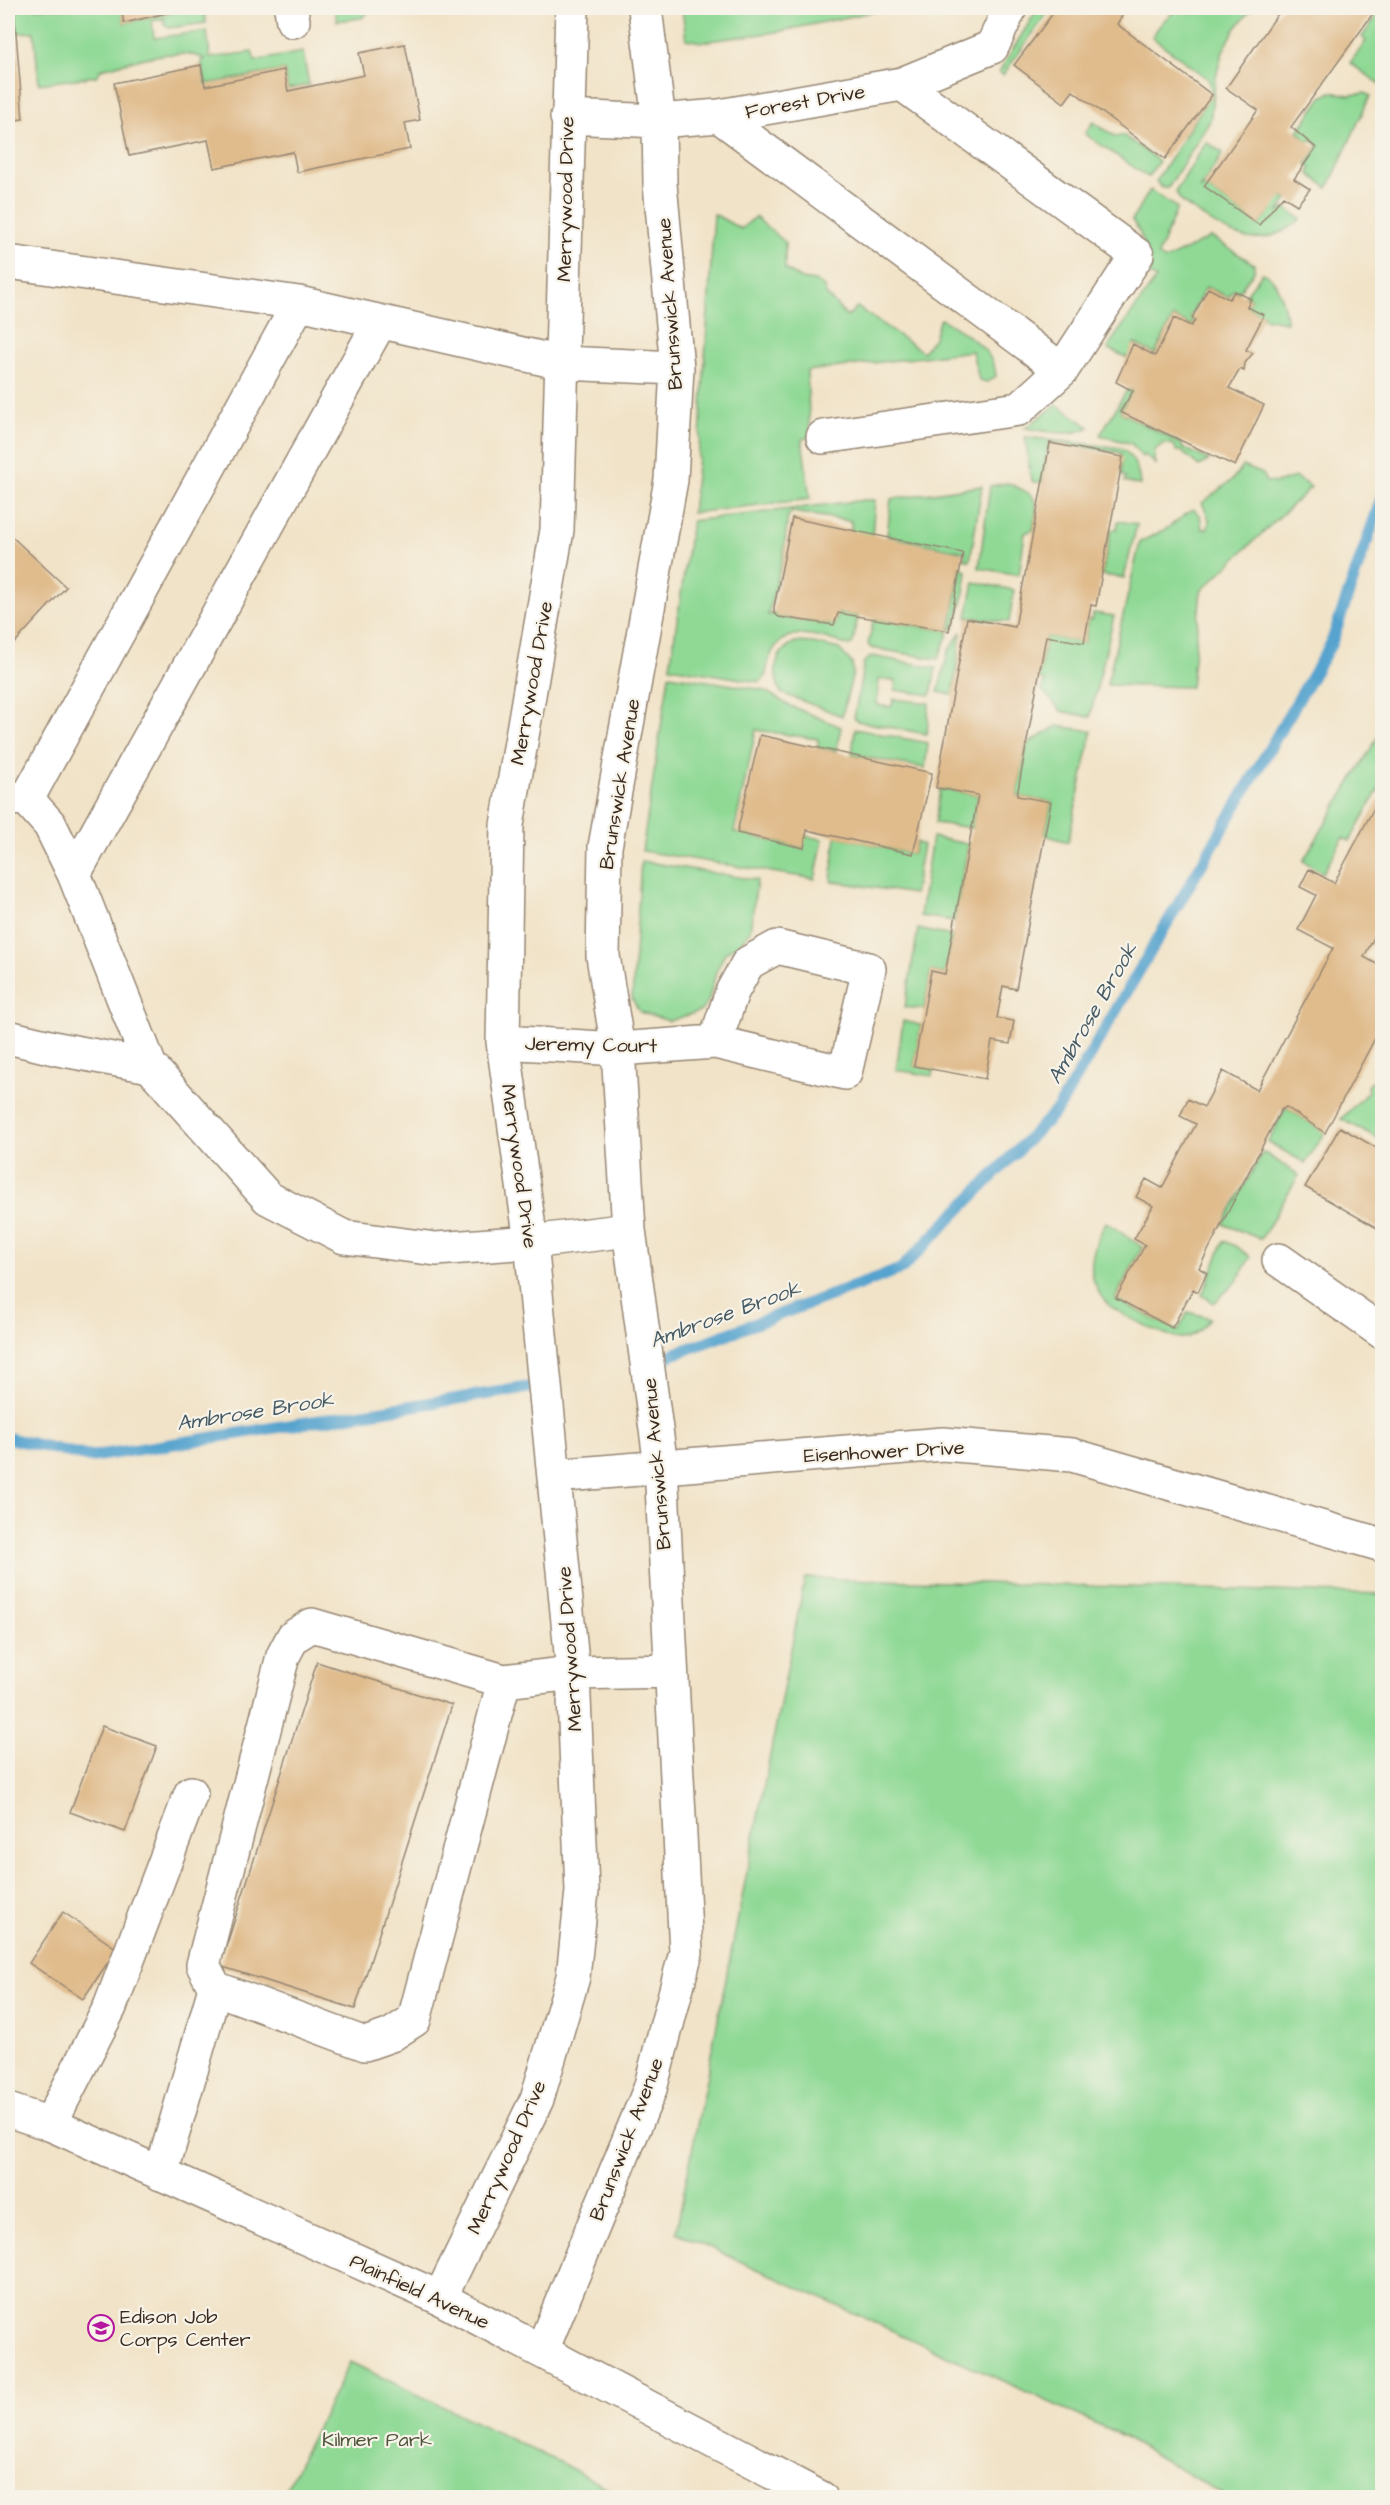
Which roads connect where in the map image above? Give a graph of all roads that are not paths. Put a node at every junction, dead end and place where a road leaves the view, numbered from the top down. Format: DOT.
graph roads {
  1 [pos="572,8"];
  2 [pos="645,8"];
  3 [pos="1010,8"];
  4 [pos="902,84"];
  5 [pos="719,116"];
  6 [pos="567,117"];
  7 [pos="659,121"];
  8 [pos="8,262"];
  9 [pos="299,303"];
  10 [pos="380,322"];
  11 [pos="562,363"];
  12 [pos="677,368"];
  13 [pos="1062,370"];
  14 [pos="823,437"];
  15 [pos="17,799"];
  16 [pos="74,874"];
  17 [pos="8,1037"];
  18 [pos="503,1042"];
  19 [pos="716,1042"];
  20 [pos="618,1049"];
  21 [pos="150,1066"];
  22 [pos="629,1230"];
  23 [pos="531,1242"];
  24 [pos="1279,1260"];
  25 [pos="1383,1332"];
  26 [pos="660,1466"];
  27 [pos="554,1476"];
  28 [pos="1383,1545"];
  29 [pos="671,1671"];
  30 [pos="573,1673"];
  31 [pos="504,1681"];
  32 [pos="192,1793"];
  33 [pos="215,1988"];
  34 [pos="8,2110"];
  35 [pos="50,2124"];
  36 [pos="161,2174"];
  37 [pos="440,2298"];
  38 [pos="542,2350"];
  39 [pos="821,2498"];
  1 -- 6 [label="street, Merrywood Drive"];
  2 -- 7 [label="street, Brunswick Avenue"];
  3 -- 4 [label="street, Forest Drive"];
  4 -- 5 [label="street, Forest Drive"];
  4 -- 13 [label="street"];
  5 -- 7 [label="street, Forest Drive"];
  5 -- 13 [label="street"];
  6 -- 7 [label="street, Forest Drive"];
  6 -- 11 [label="street, Merrywood Drive"];
  7 -- 12 [label="street, Brunswick Avenue"];
  8 -- 9 [label="street"];
  9 -- 10 [label="street"];
  9 -- 15 [label="street"];
  10 -- 11 [label="street"];
  10 -- 16 [label="street"];
  11 -- 12 [label="street"];
  11 -- 18 [label="street, Merrywood Drive"];
  12 -- 20 [label="street, Brunswick Avenue"];
  13 -- 14 [label="street"];
  15 -- 16 [label="street"];
  16 -- 21 [label="street"];
  17 -- 21 [label="street"];
  18 -- 20 [label="street, Jeremy Court"];
  18 -- 23 [label="street, Merrywood Drive"];
  19 -- 19 [label="street, Jeremy Court"];
  19 -- 20 [label="street, Jeremy Court"];
  20 -- 22 [label="street, Brunswick Avenue"];
  21 -- 23 [label="street"];
  22 -- 23 [label="street"];
  22 -- 26 [label="street, Brunswick Avenue"];
  23 -- 27 [label="street, Merrywood Drive"];
  24 -- 25 [label="street"];
  26 -- 27 [label="street, Eisenhower Drive"];
  26 -- 28 [label="street, Eisenhower Drive"];
  26 -- 29 [label="street, Brunswick Avenue"];
  27 -- 30 [label="street, Merrywood Drive"];
  29 -- 30 [label="street"];
  29 -- 38 [label="street, Brunswick Avenue"];
  30 -- 31 [label="street"];
  30 -- 37 [label="street, Merrywood Drive"];
  31 -- 33 [label="street"];
  31 -- 33 [label="street"];
  32 -- 35 [label="street"];
  33 -- 36 [label="street"];
  34 -- 35 [label="street, Plainfield Avenue"];
  35 -- 36 [label="street, Plainfield Avenue"];
  36 -- 37 [label="street, Plainfield Avenue"];
  37 -- 38 [label="street, Plainfield Avenue"];
  38 -- 39 [label="street, Plainfield Avenue"];
}
